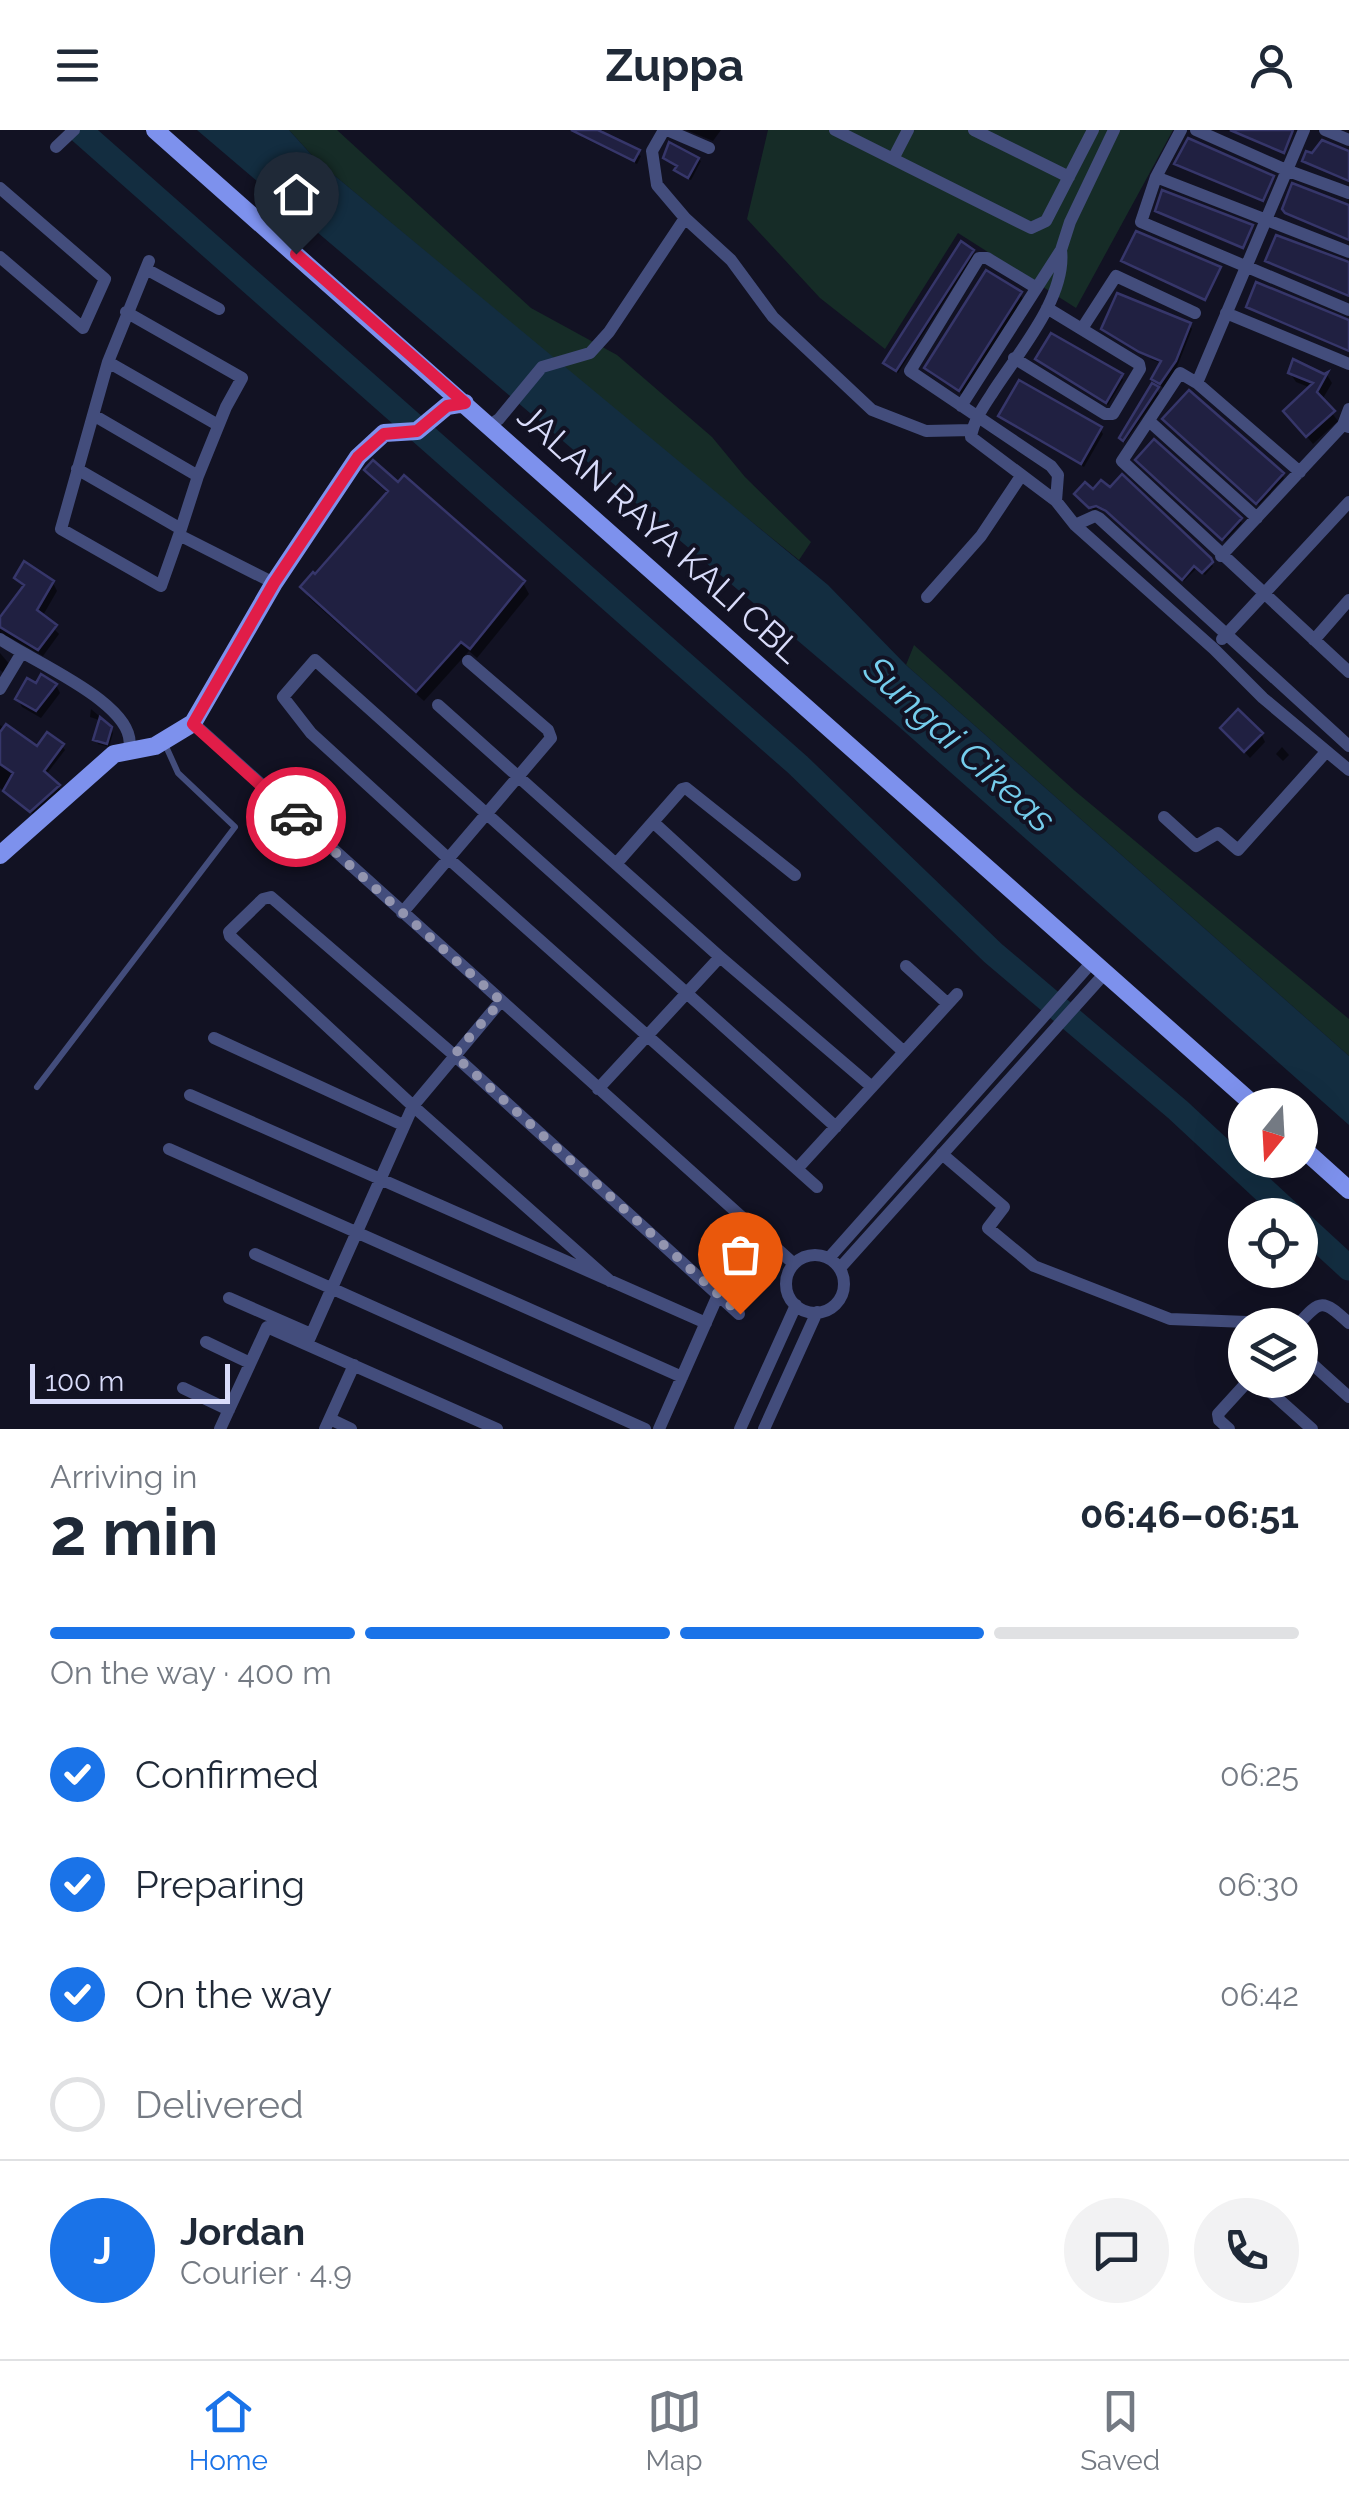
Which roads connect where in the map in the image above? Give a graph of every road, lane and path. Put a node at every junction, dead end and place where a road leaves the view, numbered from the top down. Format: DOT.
graph roads {
  1 [pos="74,130"];
  2 [pos="156,130"];
  3 [pos="665,130"];
  4 [pos="835,130"];
  5 [pos="908,130"];
  6 [pos="974,130"];
  7 [pos="1093,130"];
  8 [pos="1114,130"];
  9 [pos="1180,130"];
  10 [pos="1196,130"];
  11 [pos="1304,130"];
  12 [pos="1325,130"];
  13 [pos="1349,140"];
  14 [pos="56,147"];
  15 [pos="710,148"];
  16 [pos="894,159"];
  17 [pos="1286,170"];
  18 [pos="1156,176"];
  19 [pos="1069,177"];
  20 [pos="0,188"];
  21 [pos="1349,193"];
  22 [pos="686,218"];
  23 [pos="1264,220"];
  24 [pos="1061,250"];
  25 [pos="1349,252"];
  26 [pos="0,257"];
  27 [pos="1244,267"];
  28 [pos="1038,283"];
  29 [pos="1055,289"];
  30 [pos="219,308"];
  31 [pos="1048,308"];
  32 [pos="1349,310"];
  33 [pos="126,312"];
  34 [pos="1195,313"];
  35 [pos="1226,313"];
  36 [pos="1083,327"];
  37 [pos="1014,358"];
  38 [pos="108,362"];
  39 [pos="1349,364"];
  40 [pos="1197,383"];
  41 [pos="465,403"];
  42 [pos="1349,410"];
  43 [pos="970,415"];
  44 [pos="95,416"];
  45 [pos="1150,421"];
  46 [pos="494,422"];
  47 [pos="218,425"];
  48 [pos="1346,426"];
  49 [pos="78,469"];
  50 [pos="1300,472"];
  51 [pos="198,476"];
  52 [pos="1021,476"];
  53 [pos="1056,501"];
  54 [pos="1349,502"];
  55 [pos="1257,518"];
  56 [pos="1075,525"];
  57 [pos="180,532"];
  58 [pos="1221,556"];
  59 [pos="274,583"];
  60 [pos="1264,594"];
  61 [pos="927,598"];
  62 [pos="1349,600"];
  63 [pos="1225,636"];
  64 [pos="0,639"];
  65 [pos="1314,640"];
  66 [pos="1214,649"];
  67 [pos="21,654"];
  68 [pos="468,661"];
  69 [pos="1349,672"];
  70 [pos="0,689"];
  71 [pos="438,705"];
  72 [pos="193,724"];
  73 [pos="163,741"];
  74 [pos="1349,746"];
  75 [pos="135,748"];
  76 [pos="1326,752"];
  77 [pos="1349,770"];
  78 [pos="519,778"];
  79 [pos="488,816"];
  80 [pos="1164,817"];
  81 [pos="654,822"];
  82 [pos="0,856"];
  83 [pos="450,860"];
  84 [pos="616,864"];
  85 [pos="794,875"];
  86 [pos="402,913"];
  87 [pos="720,956"];
  88 [pos="906,966"];
  89 [pos="1100,966"];
  90 [pos="686,994"];
  91 [pos="501,1001"];
  92 [pos="648,1036"];
  93 [pos="214,1038"];
  94 [pos="1014,1048"];
  95 [pos="904,1052"];
  96 [pos="454,1055"];
  97 [pos="1026,1060"];
  98 [pos="37,1087"];
  99 [pos="872,1087"];
  100 [pos="1235,1088"];
  101 [pos="598,1089"];
  102 [pos="190,1096"];
  103 [pos="413,1106"];
  104 [pos="403,1124"];
  105 [pos="836,1127"];
  106 [pos="169,1150"];
  107 [pos="942,1154"];
  108 [pos="1318,1162"];
  109 [pos="797,1169"];
  110 [pos="380,1179"];
  111 [pos="817,1187"];
  112 [pos="1349,1190"];
  113 [pos="356,1233"];
  114 [pos="255,1254"];
  115 [pos="834,1263"];
  116 [pos="794,1264"];
  117 [pos="610,1280"];
  118 [pos="332,1288"];
  119 [pos="718,1294"];
  120 [pos="229,1298"];
  121 [pos="796,1305"];
  122 [pos="1312,1308"];
  123 [pos="817,1312"];
  124 [pos="740,1314"];
  125 [pos="1228,1321"];
  126 [pos="706,1323"];
  127 [pos="1349,1323"];
  128 [pos="309,1339"];
  129 [pos="206,1342"];
  130 [pos="250,1363"];
  131 [pos="354,1365"];
  132 [pos="1318,1369"];
  133 [pos="682,1377"];
  134 [pos="183,1388"];
  135 [pos="1349,1397"];
  136 [pos="1233,1398"];
  137 [pos="1277,1398"];
  138 [pos="229,1410"];
  139 [pos="327,1424"];
  140 [pos="220,1429"];
  141 [pos="352,1429"];
  142 [pos="497,1429"];
  143 [pos="645,1429"];
  144 [pos="659,1429"];
  145 [pos="740,1429"];
  146 [pos="764,1429"];
  147 [pos="1229,1429"];
  148 [pos="1312,1429"];
  1 -- 14 [label="street"];
  2 -- 41 [label="main road, JALAN RAYA KALI CBL"];
  3 -- 15 [label="street"];
  3 -- 22 [label="street"];
  4 -- 16 [label="street"];
  5 -- 16 [label="street"];
  6 -- 19 [label="street"];
  7 -- 19 [label="street"];
  8 -- 24 [label="street"];
  9 -- 18 [label="street"];
  10 -- 17 [label="street"];
  11 -- 17 [label="street"];
  12 -- 13 [label="street"];
  16 -- 19 [label="street"];
  17 -- 21 [label="street"];
  17 -- 23 [label="street"];
  18 -- 23 [label="street"];
  18 -- 27 [label="street"];
  20 -- 26 [label="street"];
  22 -- 43 [label="street"];
  22 -- 46 [label="street"];
  23 -- 25 [label="street"];
  23 -- 27 [label="street"];
  24 -- 28 [label="street"];
  24 -- 29 [label="street"];
  27 -- 32 [label="street"];
  27 -- 35 [label="street"];
  28 -- 29 [label="street"];
  28 -- 43 [label="street"];
  28 -- 43 [label="street"];
  29 -- 31 [label="street"];
  30 -- 33 [label="street"];
  31 -- 36 [label="street"];
  31 -- 37 [label="street"];
  33 -- 38 [label="street"];
  33 -- 47 [label="street"];
  34 -- 36 [label="street"];
  35 -- 39 [label="street"];
  35 -- 40 [label="street"];
  36 -- 37 [label="street"];
  37 -- 43 [label="street"];
  38 -- 44 [label="street"];
  38 -- 47 [label="street"];
  40 -- 45 [label="street"];
  40 -- 50 [label="street"];
  41 -- 46 [label="main road, JALAN RAYA KALI CBL"];
  41 -- 59 [label="main road"];
  42 -- 48 [label="street"];
  43 -- 52 [label="street"];
  43 -- 53 [label="street"];
  44 -- 49 [label="street"];
  44 -- 51 [label="street"];
  45 -- 55 [label="street"];
  45 -- 58 [label="street"];
  46 -- 89 [label="main road, JALAN RAYA KALI CBL"];
  47 -- 51 [label="street"];
  48 -- 50 [label="street"];
  49 -- 57 [label="street"];
  49 -- 57 [label="street"];
  50 -- 55 [label="street"];
  51 -- 57 [label="street"];
  52 -- 53 [label="street"];
  52 -- 61 [label="street"];
  53 -- 56 [label="street"];
  54 -- 60 [label="street"];
  55 -- 58 [label="street"];
  56 -- 63 [label="street"];
  56 -- 66 [label="street"];
  57 -- 59 [label="street"];
  58 -- 60 [label="street"];
  59 -- 72 [label="main road"];
  60 -- 63 [label="street"];
  60 -- 65 [label="street"];
  62 -- 65 [label="street"];
  63 -- 66 [label="street"];
  63 -- 74 [label="street"];
  64 -- 67 [label="street"];
  65 -- 69 [label="street"];
  66 -- 76 [label="street"];
  67 -- 70 [label="street"];
  67 -- 75 [label="street"];
  68 -- 78 [label="street"];
  71 -- 78 [label="street"];
  72 -- 73 [label="main road"];
  72 -- 86 [label="street"];
  73 -- 75 [label="main road"];
  73 -- 98 [label="lane"];
  75 -- 82 [label="main road"];
  76 -- 77 [label="street"];
  76 -- 80 [label="street"];
  78 -- 79 [label="street"];
  78 -- 84 [label="street"];
  79 -- 83 [label="street"];
  79 -- 83 [label="street"];
  79 -- 90 [label="street"];
  81 -- 84 [label="street"];
  81 -- 85 [label="street"];
  81 -- 95 [label="street"];
  83 -- 86 [label="street"];
  83 -- 92 [label="street"];
  84 -- 87 [label="street"];
  86 -- 91 [label="street"];
  87 -- 90 [label="street"];
  87 -- 99 [label="street"];
  88 -- 95 [label="street"];
  89 -- 94 [label="street"];
  89 -- 97 [label="street"];
  89 -- 100 [label="main road, JALAN RAYA KALI CBL"];
  90 -- 92 [label="street"];
  90 -- 105 [label="street"];
  91 -- 96 [label="street"];
  91 -- 101 [label="street"];
  92 -- 101 [label="street"];
  92 -- 109 [label="street"];
  93 -- 104 [label="street"];
  94 -- 97 [label="street"];
  94 -- 115 [label="street"];
  95 -- 99 [label="street"];
  96 -- 103 [label="street"];
  96 -- 103 [label="street"];
  96 -- 119 [label="street"];
  97 -- 107 [label="street"];
  99 -- 105 [label="street"];
  101 -- 116 [label="street"];
  102 -- 110 [label="street"];
  103 -- 104 [label="street"];
  103 -- 117 [label="street"];
  104 -- 110 [label="street"];
  105 -- 109 [label="street"];
  106 -- 113 [label="street"];
  107 -- 115 [label="street"];
  107 -- 125 [label="street"];
  108 -- 112 [label="main road"];
  109 -- 111 [label="street"];
  110 -- 113 [label="street"];
  110 -- 117 [label="street"];
  113 -- 118 [label="street"];
  113 -- 133 [label="street"];
  114 -- 118 [label="street"];
  115 -- 116 [label="street"];
  115 -- 123 [label="street"];
  116 -- 121 [label="street"];
  117 -- 126 [label="street"];
  118 -- 128 [label="street"];
  118 -- 143 [label="street"];
  119 -- 124 [label="street"];
  119 -- 126 [label="street"];
  120 -- 128 [label="street"];
  121 -- 123 [label="street"];
  121 -- 145 [label="street"];
  122 -- 127 [label="street"];
  123 -- 146 [label="street"];
  126 -- 133 [label="street"];
  128 -- 130 [label="street"];
  128 -- 131 [label="street"];
  129 -- 130 [label="street"];
  130 -- 138 [label="street"];
  131 -- 139 [label="street"];
  131 -- 142 [label="street"];
  132 -- 135 [label="street"];
  133 -- 144 [label="street"];
  134 -- 138 [label="street"];
  136 -- 147 [label="street"];
  137 -- 148 [label="street"];
  138 -- 140 [label="street"];
  139 -- 141 [label="street"];
}
